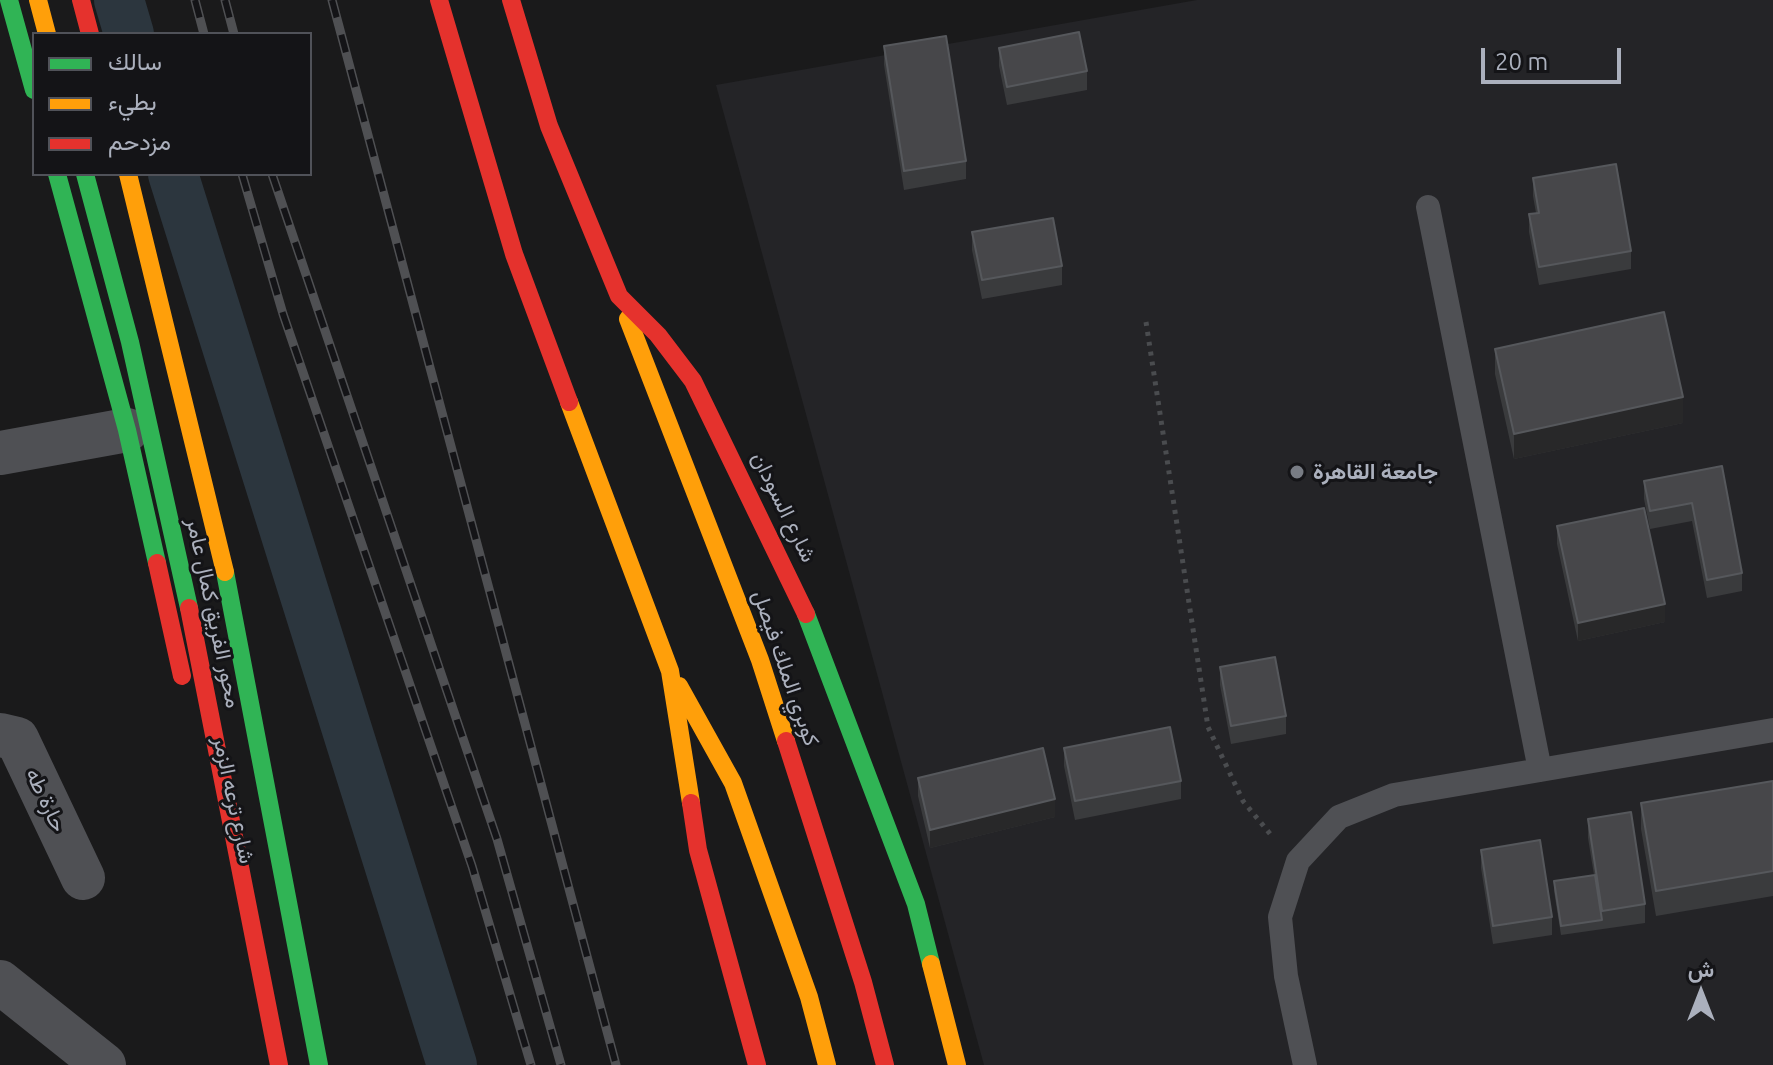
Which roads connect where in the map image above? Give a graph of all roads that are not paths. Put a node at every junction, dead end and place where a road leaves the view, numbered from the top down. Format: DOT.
graph roads {
  1 [pos="9,0"];
  2 [pos="38,0"];
  3 [pos="81,0"];
  4 [pos="439,0"];
  5 [pos="511,0"];
  6 [pos="46,32"];
  7 [pos="89,32"];
  8 [pos="32,83"];
  9 [pos="58,176"];
  10 [pos="86,176"];
  11 [pos="128,176"];
  12 [pos="1428,207"];
  13 [pos="619,296"];
  14 [pos="127,430"];
  15 [pos="0,453"];
  16 [pos="670,671"];
  17 [pos="186,693"];
  18 [pos="192,724"];
  19 [pos="1773,730"];
  20 [pos="0,735"];
  21 [pos="1540,770"];
  22 [pos="83,878"];
  23 [pos="0,982"];
  24 [pos="104,1065"];
  25 [pos="268,1065"];
  26 [pos="279,1065"];
  27 [pos="319,1065"];
  28 [pos="757,1065"];
  29 [pos="827,1065"];
  30 [pos="885,1065"];
  31 [pos="957,1065"];
  32 [pos="1305,1065"];
  1 -- 8 [label="main road"];
  2 -- 6 [label="main road"];
  3 -- 7 [label="main road"];
  4 -- 16 [label="main road"];
  5 -- 13 [label="main road, شارع السودان"];
  9 -- 14 [label="main road"];
  10 -- 26 [label="main road, محور الفريق كمال عامر"];
  11 -- 27 [label="main road, محور الفريق كمال عامر"];
  12 -- 21 [label="lane"];
  13 -- 30 [label="main road, كوبري الملك فيصل"];
  13 -- 31 [label="main road, شارع السودان"];
  14 -- 15 [label="street"];
  14 -- 17 [label="main road"];
  16 -- 28 [label="main road"];
  16 -- 29 [label="main road"];
  18 -- 25 [label="main road, شارع ترعه الزمر"];
  19 -- 21 [label="lane"];
  20 -- 22 [label="street, حارة طه"];
  21 -- 32 [label="lane"];
  23 -- 24 [label="street"];
}
